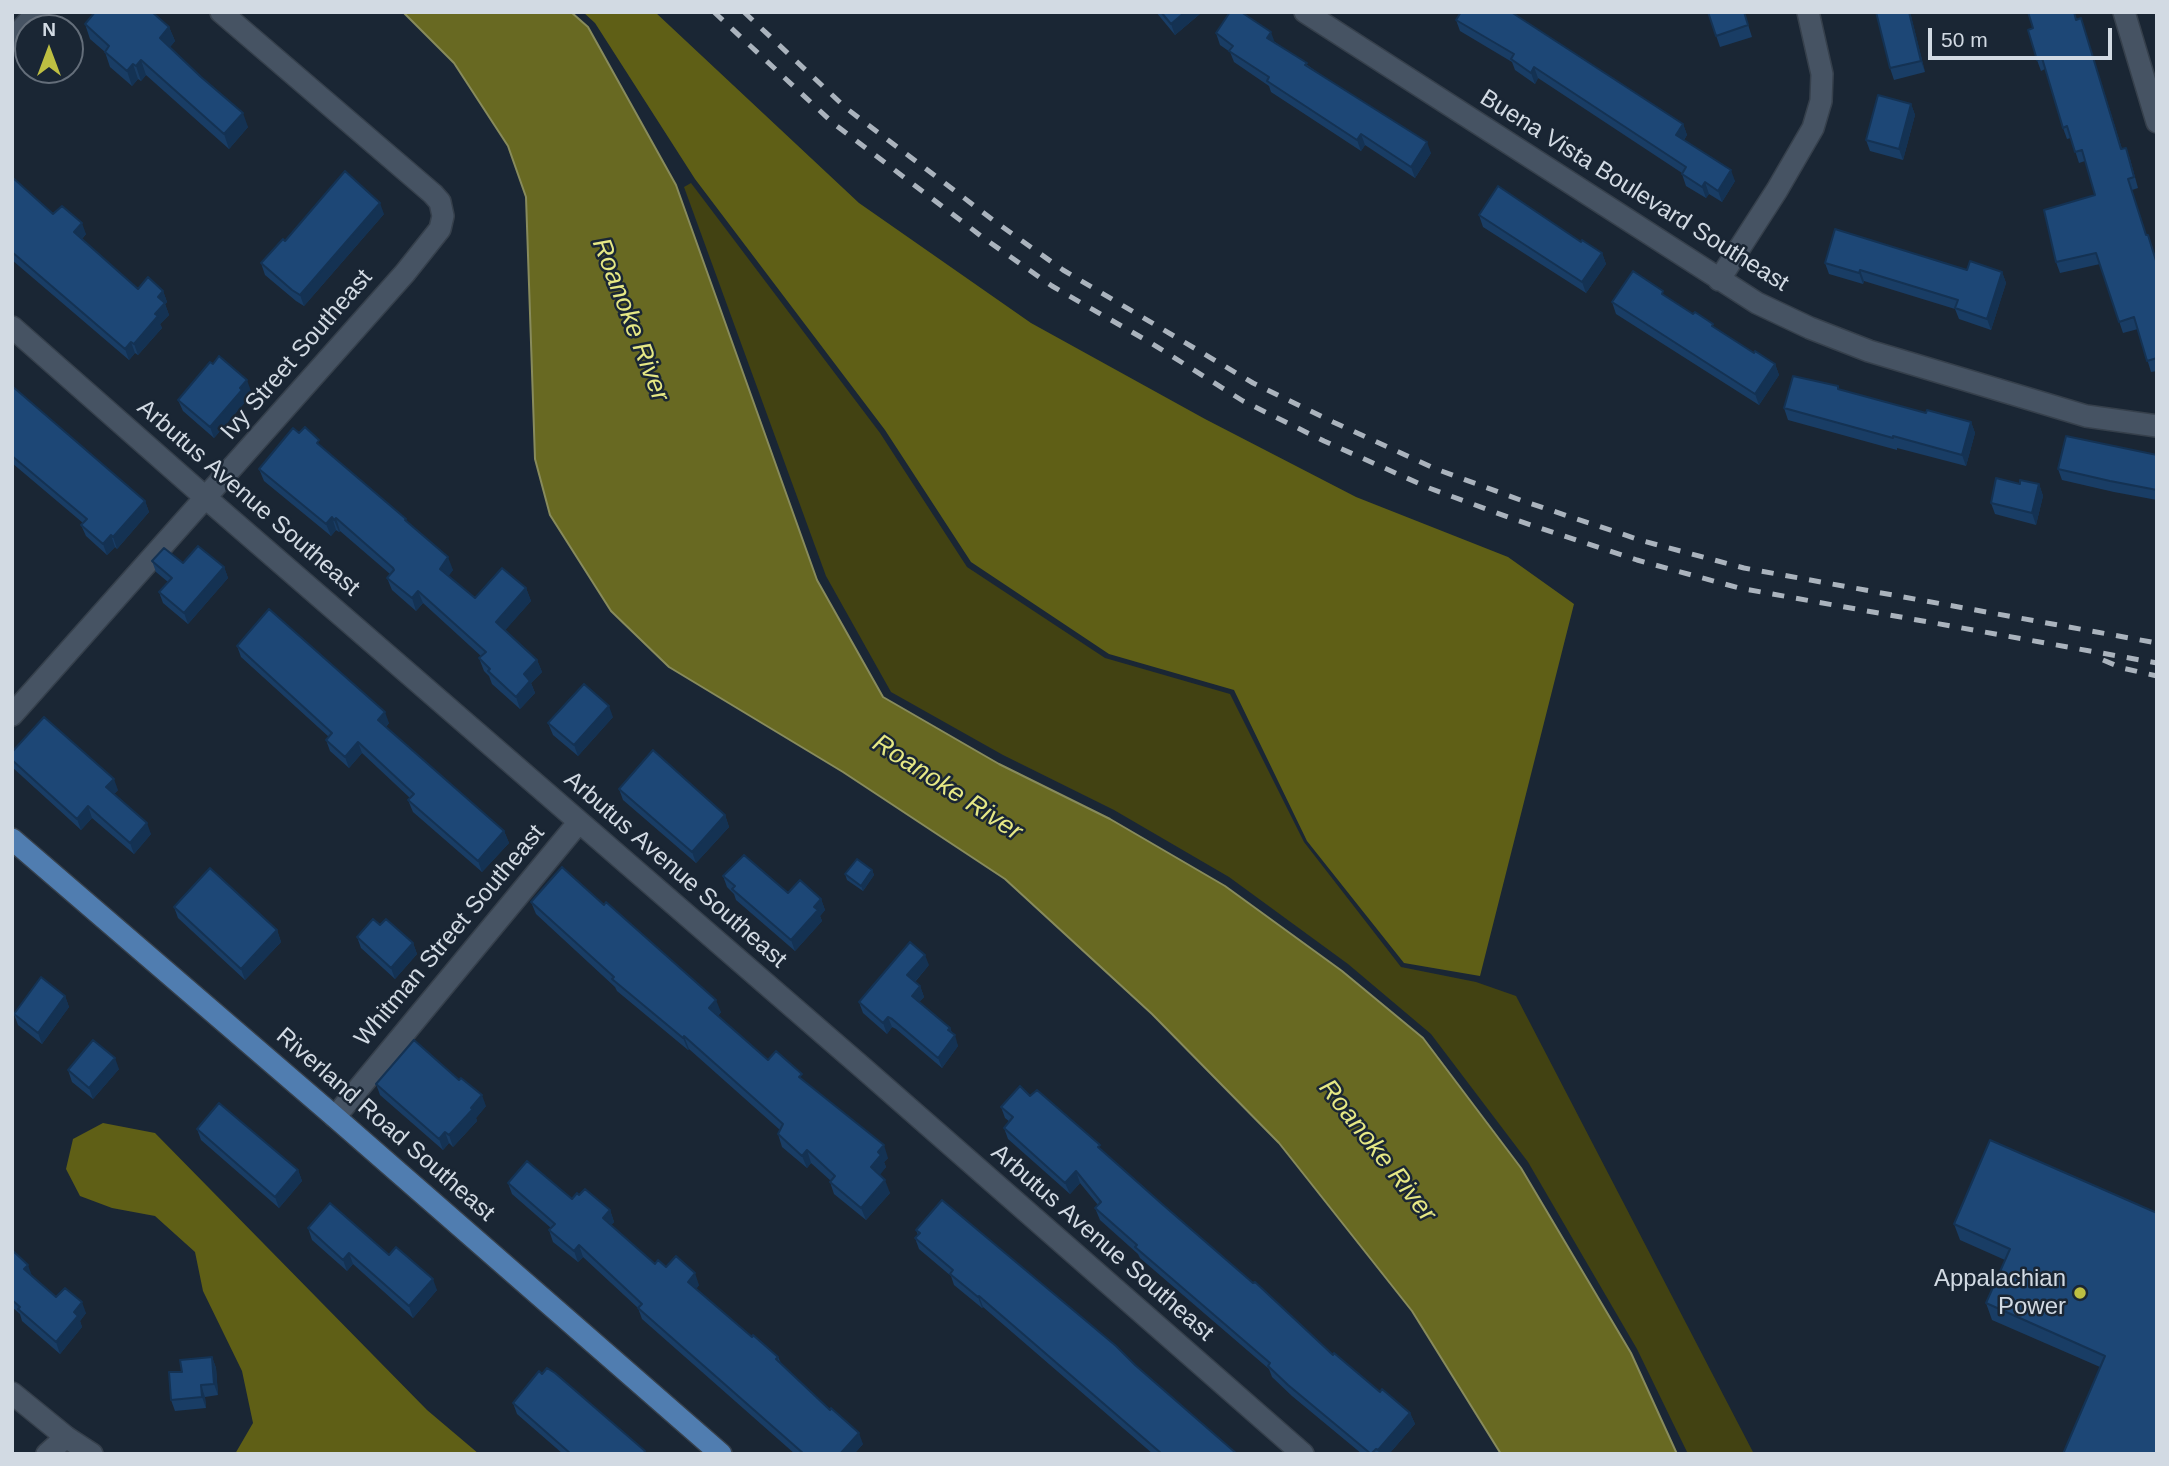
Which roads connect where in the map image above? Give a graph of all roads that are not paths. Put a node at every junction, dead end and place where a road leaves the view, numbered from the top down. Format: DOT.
graph roads {
  1 [pos="37,12"];
  2 [pos="221,12"];
  3 [pos="1305,12"];
  4 [pos="1808,12"];
  5 [pos="2124,12"];
  6 [pos="12,40"];
  7 [pos="2157,122"];
  8 [pos="1719,280"];
  9 [pos="12,327"];
  10 [pos="2157,426"];
  11 [pos="206,498"];
  12 [pos="12,715"];
  13 [pos="579,822"];
  14 [pos="12,839"];
  15 [pos="335,1116"];
  16 [pos="12,1393"];
  17 [pos="66,1437"];
  18 [pos="47,1454"];
  19 [pos="92,1454"];
  20 [pos="721,1454"];
  21 [pos="1303,1454"];
  1 -- 6 [label="street"];
  2 -- 11 [label="street, Ivy Street Southeast"];
  3 -- 8 [label="street, Buena Vista Boulevard Southeast"];
  4 -- 8 [label="street"];
  5 -- 7 [label="street"];
  8 -- 10 [label="street, Buena Vista Boulevard Southeast"];
  9 -- 11 [label="street, Arbutus Avenue Southeast"];
  11 -- 12 [label="street, Ivy Street Southeast"];
  11 -- 13 [label="street, Arbutus Avenue Southeast"];
  13 -- 15 [label="street, Whitman Street Southeast"];
  13 -- 21 [label="street, Arbutus Avenue Southeast"];
  14 -- 15 [label="main road, Riverland Road Southeast"];
  15 -- 20 [label="main road, Riverland Road Southeast"];
  16 -- 17 [label="street"];
  17 -- 18 [label="street"];
  17 -- 19 [label="street"];
}
